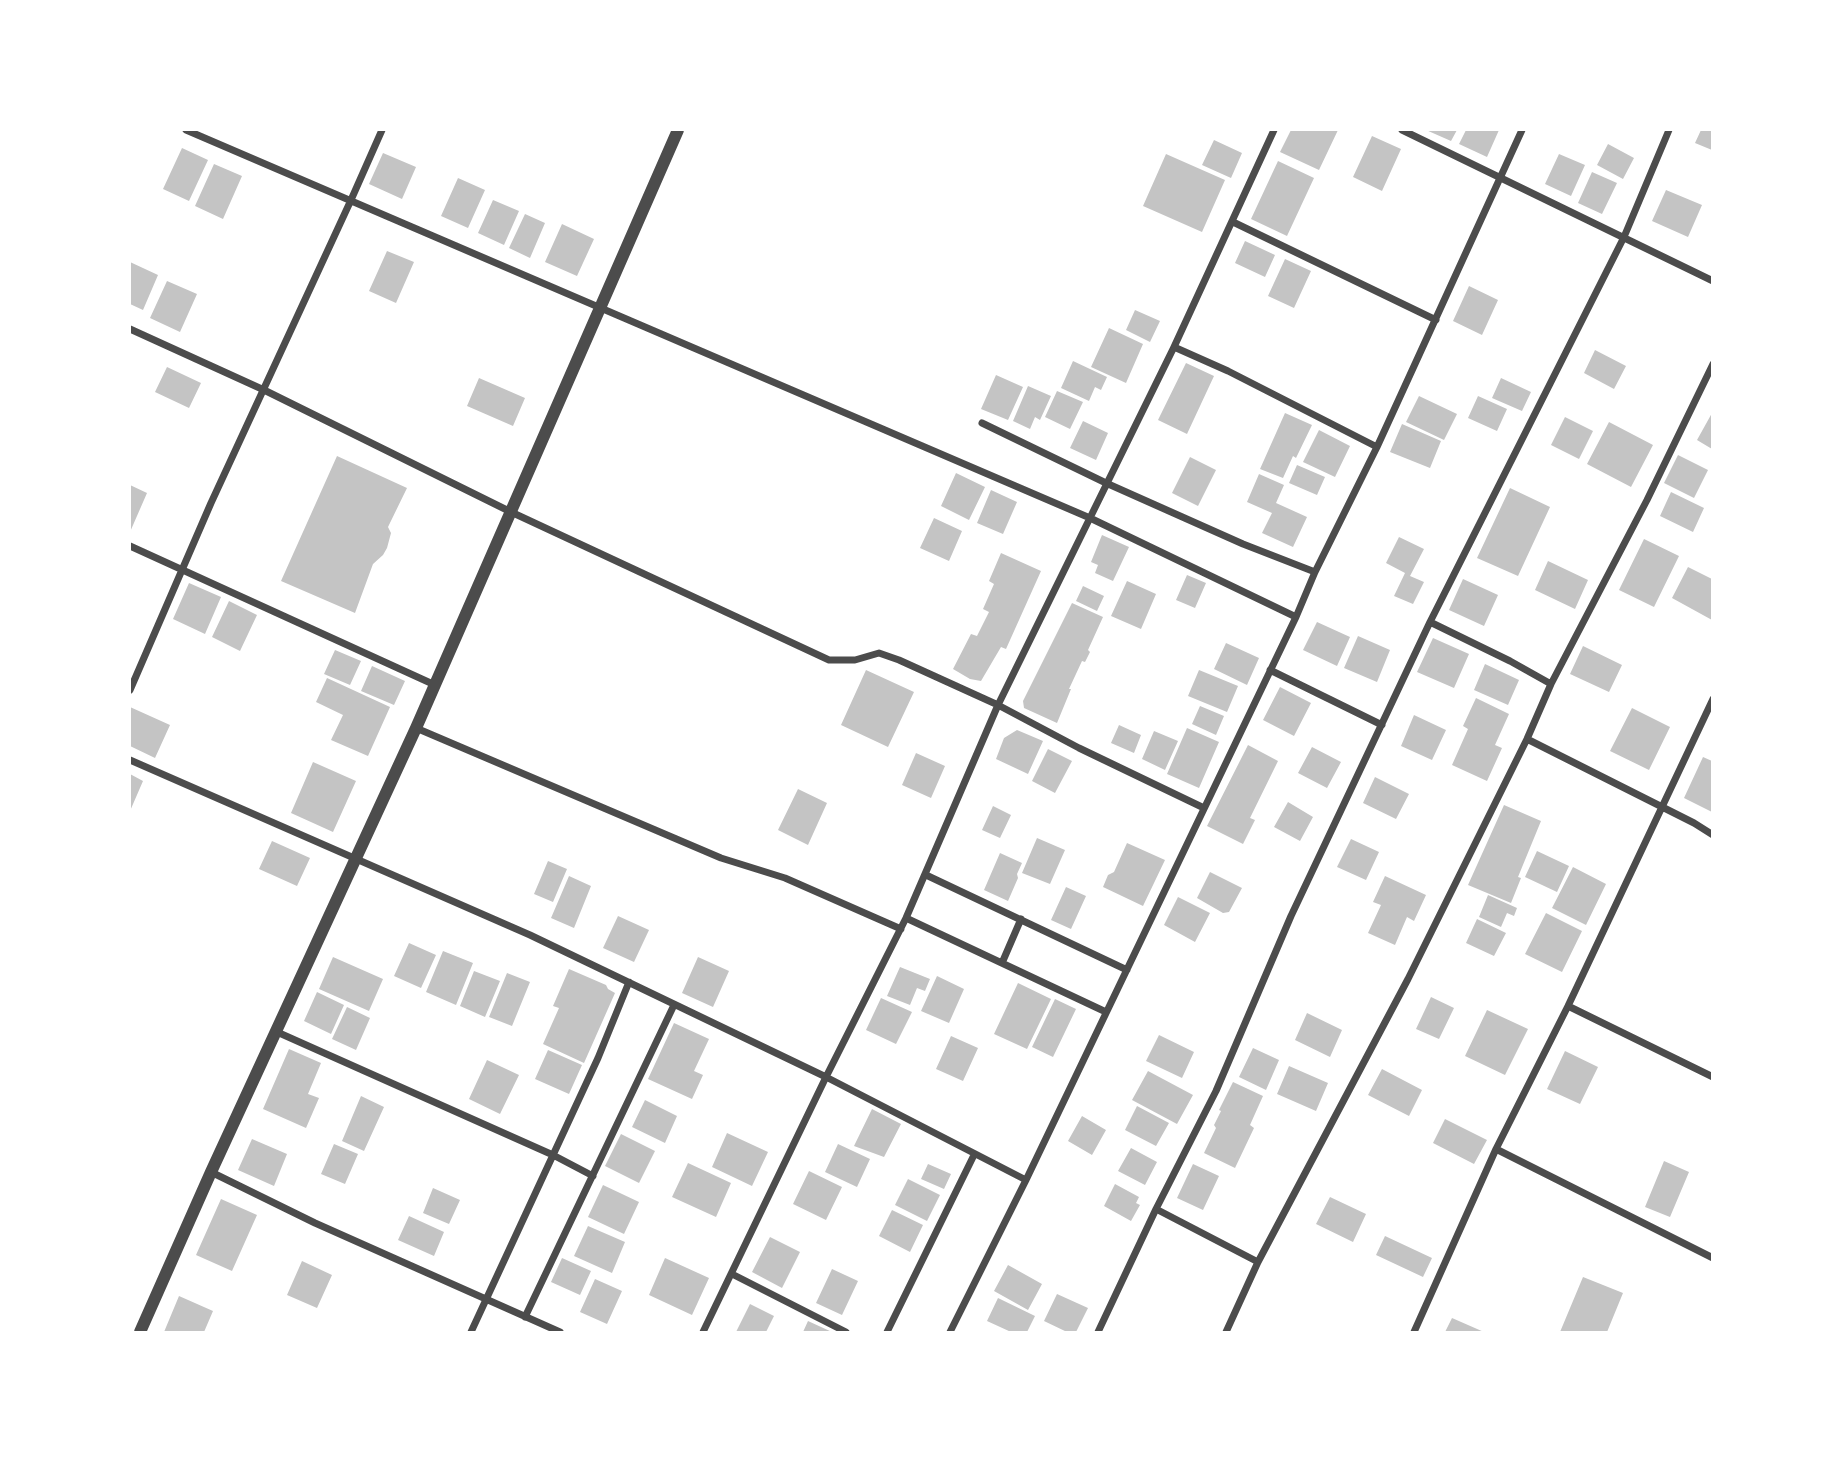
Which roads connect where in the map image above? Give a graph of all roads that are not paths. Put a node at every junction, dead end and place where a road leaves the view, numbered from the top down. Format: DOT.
graph roads {
  1 [pos="186,130"];
  2 [pos="382,130"];
  3 [pos="1274,130"];
  4 [pos="1402,130"];
  5 [pos="1522,130"];
  6 [pos="1669,130"];
  7 [pos="674,131"];
  8 [pos="1499,177"];
  9 [pos="352,200"];
  10 [pos="1233,222"];
  11 [pos="1624,237"];
  12 [pos="1713,281"];
  13 [pos="600,309"];
  14 [pos="1436,320"];
  15 [pos="130,329"];
  16 [pos="1174,347"];
  17 [pos="1713,364"];
  18 [pos="264,390"];
  19 [pos="982,423"];
  20 [pos="1377,447"];
  21 [pos="1106,483"];
  22 [pos="511,512"];
  23 [pos="1090,518"];
  24 [pos="130,545"];
  25 [pos="182,569"];
  26 [pos="1315,572"];
  27 [pos="1296,617"];
  28 [pos="1430,622"];
  29 [pos="1270,670"];
  30 [pos="1551,684"];
  31 [pos="435,685"];
  32 [pos="130,690"];
  33 [pos="1713,699"];
  34 [pos="998,705"];
  35 [pos="1382,726"];
  36 [pos="416,727"];
  37 [pos="1527,739"];
  38 [pos="130,760"];
  39 [pos="1661,807"];
  40 [pos="1204,808"];
  41 [pos="1713,835"];
  42 [pos="356,860"];
  43 [pos="926,875"];
  44 [pos="906,918"];
  45 [pos="1021,919"];
  46 [pos="901,929"];
  47 [pos="1002,963"];
  48 [pos="1127,970"];
  49 [pos="629,982"];
  50 [pos="674,1005"];
  51 [pos="1568,1006"];
  52 [pos="1106,1012"];
  53 [pos="276,1032"];
  54 [pos="826,1077"];
  55 [pos="1713,1077"];
  56 [pos="1496,1149"];
  57 [pos="553,1155"];
  58 [pos="974,1155"];
  59 [pos="211,1172"];
  60 [pos="593,1175"];
  61 [pos="1026,1181"];
  62 [pos="1156,1209"];
  63 [pos="1713,1258"];
  64 [pos="1258,1262"];
  65 [pos="732,1274"];
  66 [pos="486,1299"];
  67 [pos="525,1317"];
  68 [pos="140,1332"];
  69 [pos="471,1332"];
  70 [pos="560,1332"];
  71 [pos="703,1332"];
  72 [pos="846,1332"];
  73 [pos="887,1332"];
  74 [pos="950,1332"];
  75 [pos="1098,1332"];
  76 [pos="1226,1332"];
  77 [pos="1414,1332"];
  1 -- 9 [label="street"];
  2 -- 9 [label="street"];
  3 -- 10 [label="street"];
  4 -- 8 [label="street"];
  5 -- 8 [label="street"];
  6 -- 11 [label="street"];
  7 -- 13 [label="street"];
  8 -- 11 [label="street"];
  8 -- 14 [label="street"];
  9 -- 13 [label="street"];
  9 -- 18 [label="street"];
  10 -- 14 [label="street"];
  10 -- 16 [label="street"];
  11 -- 12 [label="street"];
  11 -- 28 [label="street"];
  13 -- 22 [label="street"];
  13 -- 23 [label="street"];
  14 -- 20 [label="street"];
  15 -- 18 [label="street"];
  16 -- 20 [label="street"];
  16 -- 21 [label="street"];
  17 -- 30 [label="street"];
  18 -- 22 [label="street"];
  18 -- 25 [label="street"];
  19 -- 21 [label="street"];
  20 -- 26 [label="street"];
  21 -- 23 [label="street"];
  21 -- 26 [label="street"];
  22 -- 31 [label="street"];
  22 -- 34 [label="street"];
  23 -- 27 [label="street"];
  23 -- 34 [label="street"];
  24 -- 25 [label="street"];
  25 -- 31 [label="street"];
  25 -- 32 [label="street"];
  26 -- 27 [label="street"];
  27 -- 29 [label="street"];
  28 -- 30 [label="street"];
  28 -- 35 [label="street"];
  29 -- 35 [label="street"];
  29 -- 40 [label="street"];
  30 -- 37 [label="street"];
  31 -- 36 [label="street"];
  33 -- 39 [label="street"];
  34 -- 40 [label="street"];
  34 -- 43 [label="street"];
  35 -- 62 [label="street"];
  36 -- 42 [label="street"];
  36 -- 46 [label="street"];
  37 -- 39 [label="street"];
  37 -- 64 [label="street"];
  38 -- 42 [label="street"];
  39 -- 41 [label="street"];
  39 -- 51 [label="street"];
  40 -- 48 [label="street"];
  42 -- 49 [label="street"];
  42 -- 53 [label="street"];
  43 -- 44 [label="street"];
  43 -- 45 [label="street"];
  44 -- 46 [label="street"];
  44 -- 47 [label="street"];
  45 -- 47 [label="street"];
  45 -- 48 [label="street"];
  46 -- 54 [label="street"];
  47 -- 52 [label="street"];
  48 -- 52 [label="street"];
  49 -- 50 [label="street"];
  49 -- 57 [label="street"];
  50 -- 54 [label="street"];
  50 -- 60 [label="street"];
  51 -- 55 [label="street"];
  51 -- 56 [label="street"];
  52 -- 61 [label="street"];
  53 -- 57 [label="street"];
  53 -- 59 [label="street"];
  54 -- 58 [label="street"];
  54 -- 65 [label="street"];
  56 -- 63 [label="street"];
  56 -- 77 [label="street"];
  57 -- 60 [label="street"];
  57 -- 66 [label="street"];
  58 -- 61 [label="street"];
  58 -- 73 [label="street"];
  59 -- 66 [label="street"];
  59 -- 68 [label="street"];
  60 -- 67 [label="street"];
  61 -- 74 [label="street"];
  62 -- 64 [label="street"];
  62 -- 75 [label="street"];
  64 -- 76 [label="street"];
  65 -- 71 [label="street"];
  65 -- 72 [label="street"];
  66 -- 67 [label="street"];
  66 -- 69 [label="street"];
  67 -- 70 [label="street"];
}
